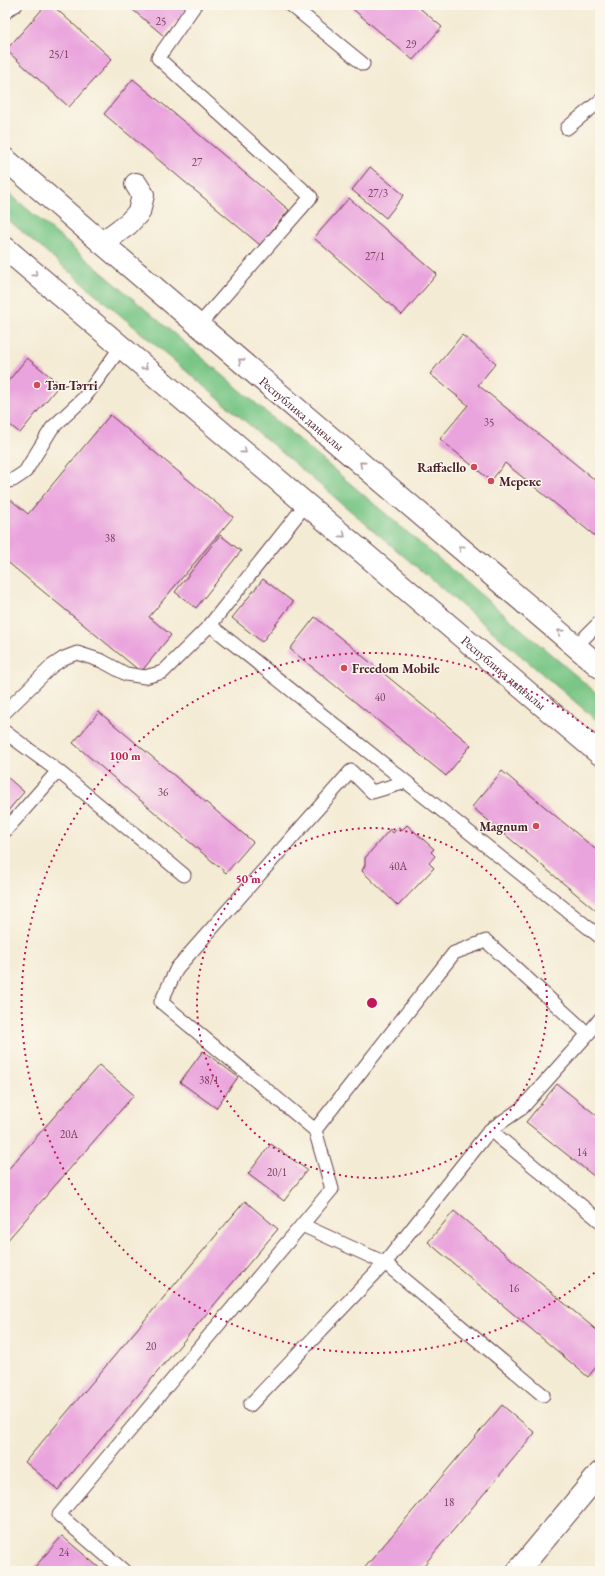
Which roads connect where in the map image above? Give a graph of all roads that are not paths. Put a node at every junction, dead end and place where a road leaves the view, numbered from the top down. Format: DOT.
graph roads {
  1 [pos="16,5"];
  2 [pos="195,5"];
  3 [pos="291,5"];
  4 [pos="5,13"];
  5 [pos="363,64"];
  6 [pos="600,101"];
  7 [pos="567,128"];
  8 [pos="5,159"];
  9 [pos="136,184"];
  10 [pos="102,243"];
  11 [pos="5,248"];
  12 [pos="199,325"];
  13 [pos="121,346"];
  14 [pos="5,482"];
  15 [pos="306,504"];
  16 [pos="600,622"];
  17 [pos="210,625"];
  18 [pos="576,646"];
  19 [pos="600,667"];
  20 [pos="5,712"];
  21 [pos="5,732"];
  22 [pos="600,754"];
  23 [pos="58,771"];
  24 [pos="406,782"];
  25 [pos="5,831"];
  26 [pos="184,875"];
  27 [pos="600,937"];
  28 [pos="600,1019"];
  29 [pos="588,1034"];
  30 [pos="315,1130"];
  31 [pos="490,1130"];
  32 [pos="600,1220"];
  33 [pos="302,1225"];
  34 [pos="385,1263"];
  35 [pos="543,1396"];
  36 [pos="250,1405"];
  37 [pos="600,1473"];
  38 [pos="124,1571"];
  39 [pos="518,1571"];
  1 -- 4 [label="lane"];
  2 -- 12 [label="lane"];
  3 -- 5 [label="lane"];
  6 -- 7 [label="lane"];
  8 -- 10 [label="main road, Республика даңғылы"];
  9 -- 10 [label="main road"];
  10 -- 12 [label="main road, Республика даңғылы"];
  11 -- 13 [label="main road, Республика даңғылы, one-way"];
  18 -- 12 [label="main road, Республика даңғылы, one-way"];
  13 -- 14 [label="lane"];
  13 -- 15 [label="main road, Республика даңғылы, one-way"];
  15 -- 17 [label="lane"];
  15 -- 22 [label="main road, Республика даңғылы, one-way"];
  16 -- 18 [label="lane"];
  17 -- 20 [label="lane"];
  17 -- 24 [label="lane"];
  18 -- 19 [label="main road, Республика даңғылы"];
  21 -- 23 [label="lane"];
  23 -- 25 [label="lane"];
  23 -- 26 [label="lane"];
  24 -- 27 [label="lane"];
  24 -- 30 [label="lane"];
  28 -- 29 [label="lane"];
  29 -- 30 [label="lane"];
  29 -- 31 [label="lane"];
  30 -- 33 [label="lane"];
  31 -- 32 [label="lane"];
  31 -- 34 [label="lane"];
  33 -- 34 [label="lane"];
  33 -- 38 [label="lane"];
  34 -- 35 [label="lane"];
  34 -- 36 [label="lane"];
  37 -- 39 [label="main road"];
}
